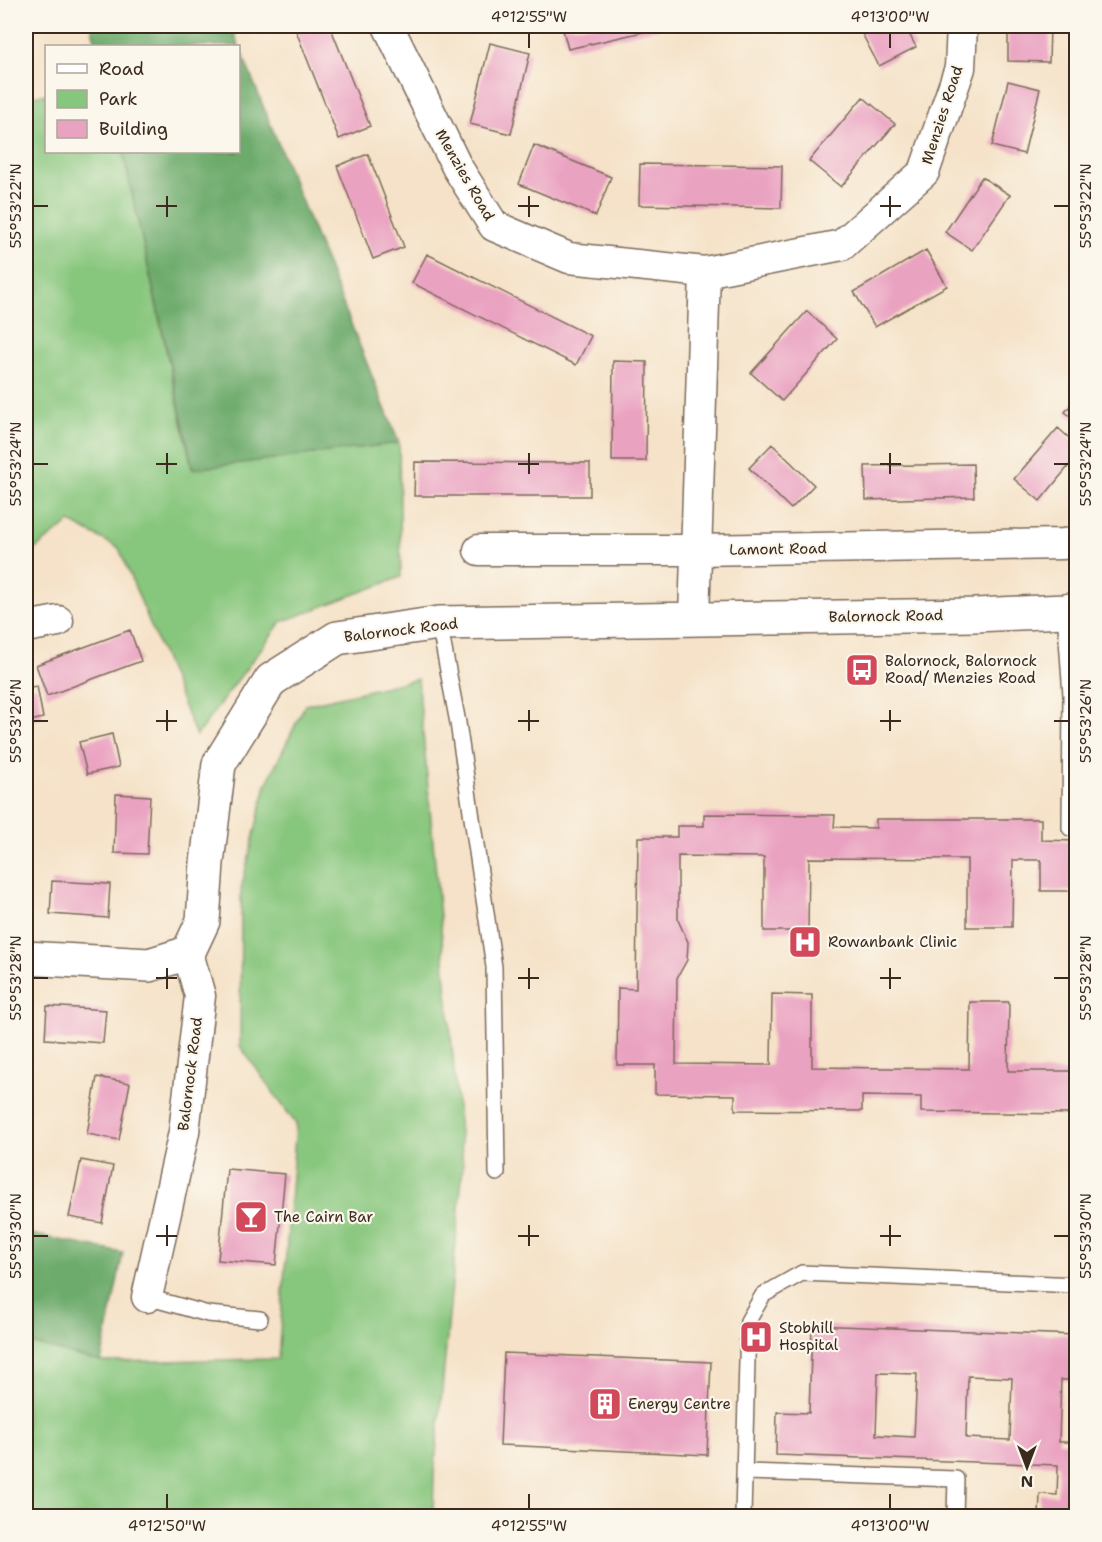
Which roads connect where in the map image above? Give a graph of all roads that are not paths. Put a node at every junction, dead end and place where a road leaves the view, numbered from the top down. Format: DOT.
graph roads {
  1 [pos="388,26"];
  2 [pos="962,26"];
  3 [pos="705,272"];
  4 [pos="1077,542"];
  5 [pos="479,550"];
  6 [pos="695,550"];
  7 [pos="1071,610"];
  8 [pos="694,619"];
  9 [pos="58,621"];
  10 [pos="439,622"];
  11 [pos="26,627"];
  12 [pos="1074,695"];
  13 [pos="1070,828"];
  14 [pos="188,953"];
  15 [pos="26,958"];
  16 [pos="497,1173"];
  17 [pos="1077,1285"];
  18 [pos="147,1297"];
  19 [pos="261,1319"];
  20 [pos="745,1472"];
  21 [pos="743,1516"];
  22 [pos="955,1516"];
  1 -- 3 [label="street, Menzies Road"];
  2 -- 3 [label="street, Menzies Road"];
  3 -- 6 [label="street"];
  4 -- 6 [label="street, Lamont Road"];
  5 -- 6 [label="street, Lamont Road"];
  6 -- 8 [label="street"];
  7 -- 8 [label="street, Balornock Road"];
  7 -- 12 [label="lane"];
  8 -- 10 [label="street, Balornock Road"];
  9 -- 11 [label="street"];
  10 -- 14 [label="street, Balornock Road"];
  10 -- 16 [label="lane"];
  12 -- 13 [label="lane"];
  14 -- 15 [label="street"];
  14 -- 18 [label="street, Balornock Road"];
  17 -- 20 [label="lane"];
  18 -- 19 [label="lane"];
  20 -- 21 [label="lane"];
  20 -- 22 [label="lane"];
}
